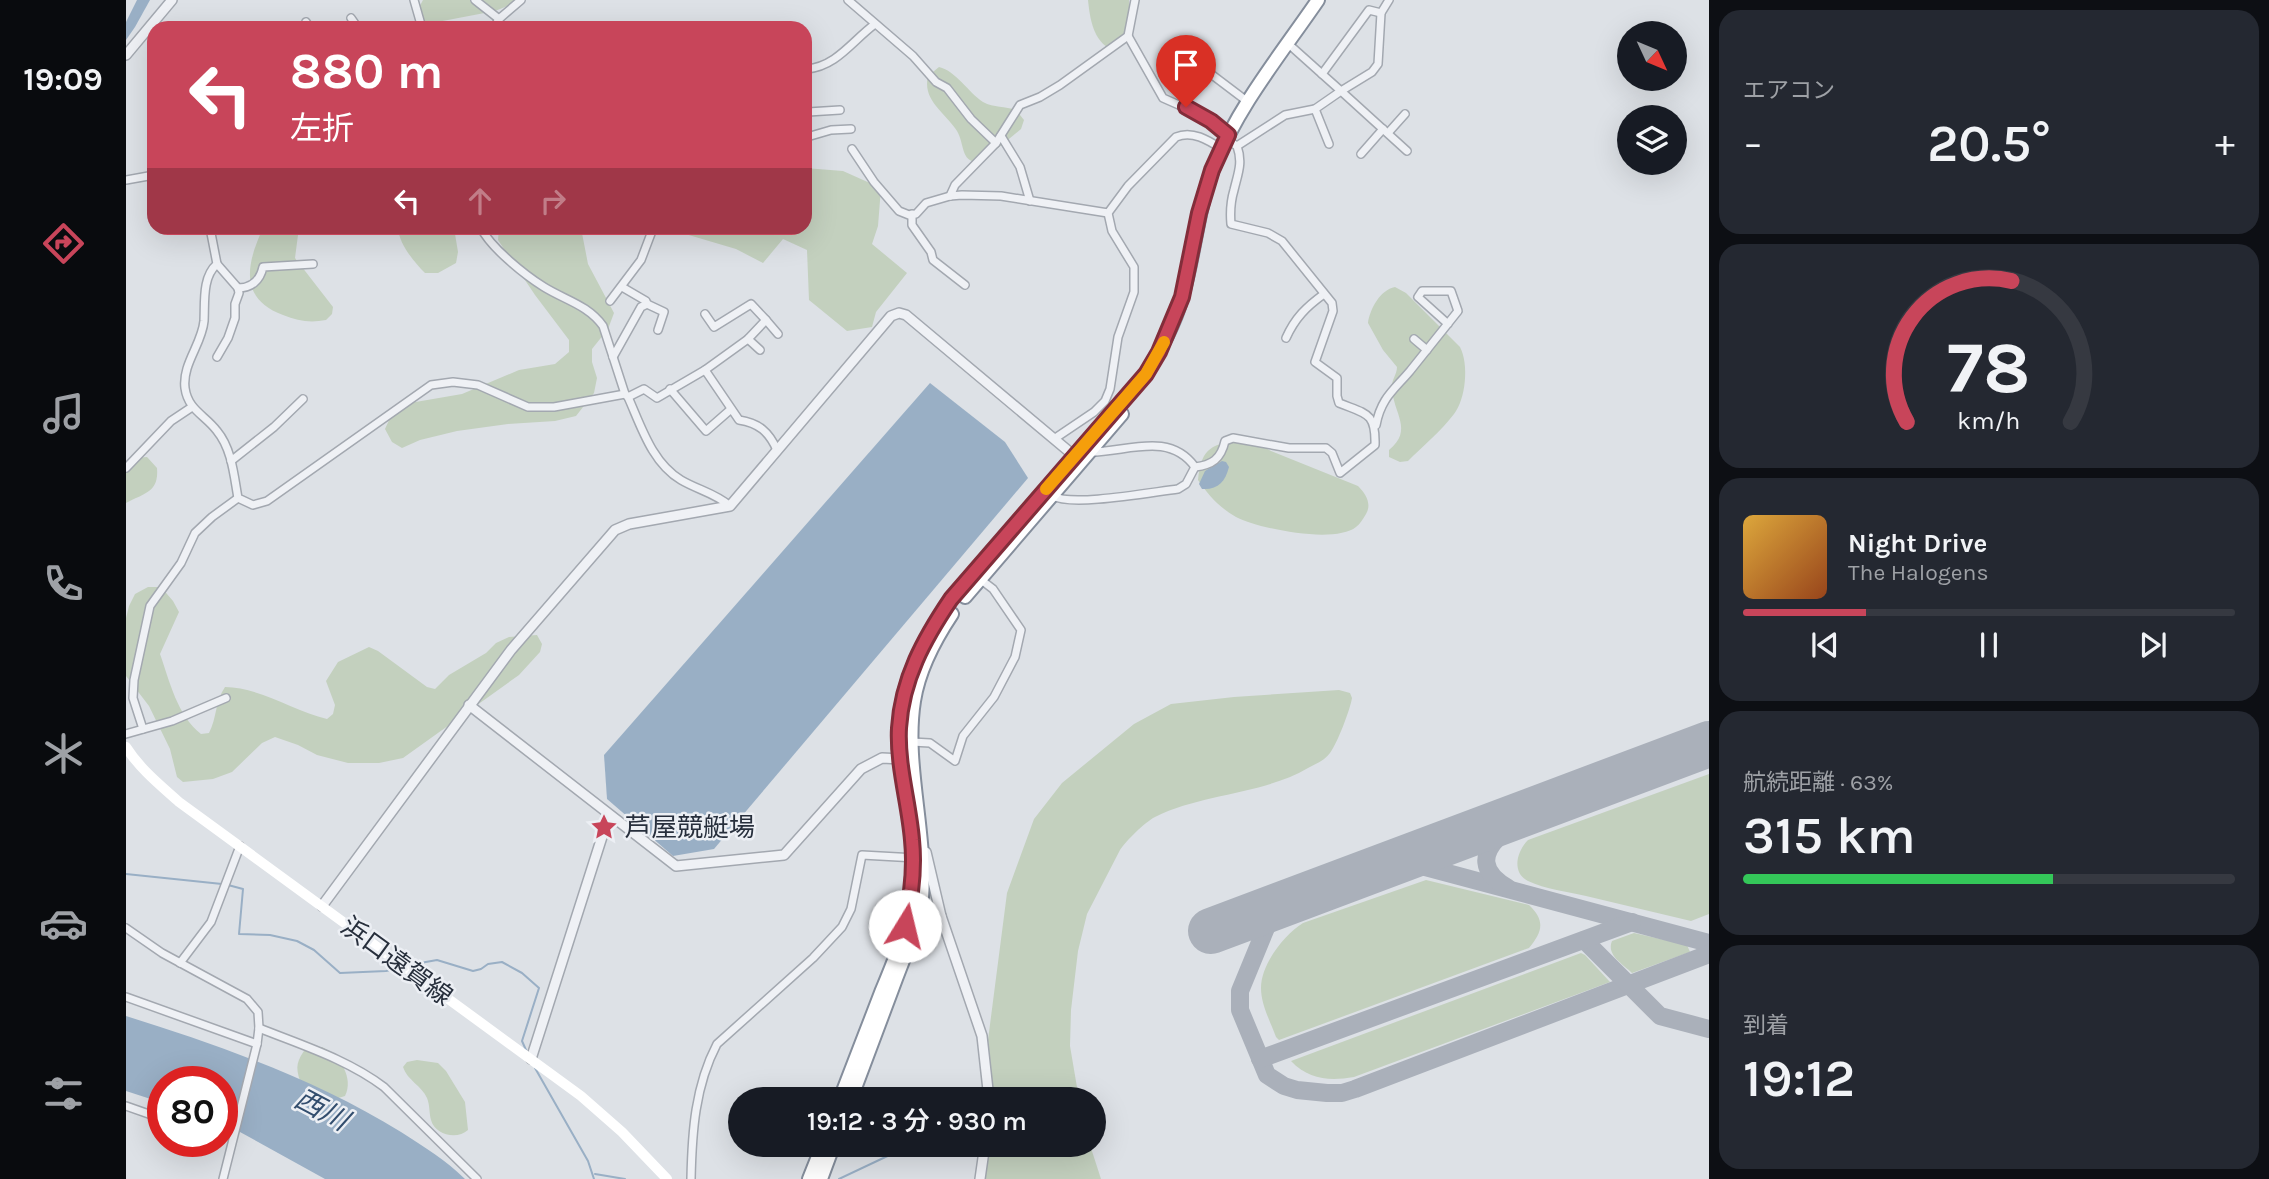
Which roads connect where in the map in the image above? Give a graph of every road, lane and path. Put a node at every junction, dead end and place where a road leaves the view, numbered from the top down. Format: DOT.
graph roads {
  1 [pos="173,0"];
  2 [pos="414,0"];
  3 [pos="475,0"];
  4 [pos="521,0"];
  5 [pos="848,0"];
  6 [pos="1135,0"];
  7 [pos="1318,0"];
  8 [pos="1327,0"];
  9 [pos="1389,0"];
  10 [pos="1381,13"];
  11 [pos="351,18"];
  12 [pos="499,19"];
  13 [pos="155,21"];
  14 [pos="353,21"];
  15 [pos="420,21"];
  16 [pos="875,24"];
  17 [pos="147,30"];
  18 [pos="1128,36"];
  19 [pos="1293,48"];
  20 [pos="126,55"];
  21 [pos="812,69"];
  22 [pos="1211,74"];
  23 [pos="1322,74"];
  24 [pos="1341,91"];
  25 [pos="1248,102"];
  26 [pos="839,110"];
  27 [pos="1315,110"];
  28 [pos="812,112"];
  29 [pos="1405,114"];
  30 [pos="851,129"];
  31 [pos="1385,131"];
  32 [pos="812,136"];
  33 [pos="1001,136"];
  34 [pos="996,143"];
  35 [pos="1230,143"];
  36 [pos="1329,144"];
  37 [pos="852,149"];
  38 [pos="1407,151"];
  39 [pos="1361,154"];
  40 [pos="147,176"];
  41 [pos="126,180"];
  42 [pos="950,196"];
  43 [pos="1030,201"];
  44 [pos="1108,213"];
  45 [pos="912,214"];
  46 [pos="211,235"];
  47 [pos="486,235"];
  48 [pos="650,235"];
  49 [pos="216,264"];
  50 [pos="313,264"];
  51 [pos="965,285"];
  52 [pos="621,287"];
  53 [pos="238,288"];
  54 [pos="1324,294"];
  55 [pos="610,301"];
  56 [pos="646,304"];
  57 [pos="705,314"];
  58 [pos="766,320"];
  59 [pos="1448,324"];
  60 [pos="658,330"];
  61 [pos="778,334"];
  62 [pos="1286,338"];
  63 [pos="748,339"];
  64 [pos="1414,339"];
  65 [pos="760,350"];
  66 [pos="1427,350"];
  67 [pos="613,356"];
  68 [pos="217,357"];
  69 [pos="705,370"];
  70 [pos="670,389"];
  71 [pos="626,396"];
  72 [pos="303,399"];
  73 [pos="192,407"];
  74 [pos="730,410"];
  75 [pos="1376,426"];
  76 [pos="1054,439"];
  77 [pos="777,450"];
  78 [pos="1082,457"];
  79 [pos="231,461"];
  80 [pos="1195,467"];
  81 [pos="126,468"];
  82 [pos="1052,496"];
  83 [pos="238,498"];
  84 [pos="730,506"];
  85 [pos="980,579"];
  86 [pos="226,698"];
  87 [pos="469,705"];
  88 [pos="143,729"];
  89 [pos="126,734"];
  90 [pos="912,742"];
  91 [pos="126,747"];
  92 [pos="901,758"];
  93 [pos="914,766"];
  94 [pos="609,815"];
  95 [pos="922,840"];
  96 [pos="240,846"];
  97 [pos="918,858"];
  98 [pos="922,901"];
  99 [pos="322,906"];
  100 [pos="941,916"];
  101 [pos="126,928"];
  102 [pos="180,962"];
  103 [pos="126,997"];
  104 [pos="259,1028"];
  105 [pos="257,1044"];
  106 [pos="531,1059"];
  107 [pos="845,1087"];
  108 [pos="856,1087"];
  109 [pos="988,1087"];
  110 [pos="126,1106"];
  111 [pos="147,1113"];
  112 [pos="238,1120"];
  113 [pos="229,1157"];
  114 [pos="820,1157"];
  115 [pos="827,1157"];
  116 [pos="983,1157"];
  117 [pos="816,1177"];
  118 [pos="223,1179"];
  119 [pos="477,1179"];
  120 [pos="667,1179"];
  121 [pos="691,1179"];
  122 [pos="980,1179"];
  1 -- 13 [label="street"];
  2 -- 15 [label="street"];
  3 -- 12 [label="street"];
  4 -- 12 [label="street"];
  5 -- 16 [label="street"];
  6 -- 18 [label="street"];
  7 -- 25 [label="highway"];
  8 -- 19 [label="highway"];
  9 -- 10 [label="street"];
  10 -- 23 [label="street"];
  10 -- 24 [label="street"];
  11 -- 14 [label="street"];
  16 -- 21 [label="street"];
  16 -- 34 [label="street"];
  17 -- 20 [label="street"];
  18 -- 33 [label="street"];
  18 -- 35 [label="street"];
  19 -- 23 [label="street"];
  19 -- 35 [label="highway"];
  22 -- 25 [label="street"];
  23 -- 24 [label="street"];
  24 -- 27 [label="street"];
  24 -- 31 [label="street"];
  25 -- 35 [label="highway"];
  26 -- 28 [label="street"];
  27 -- 35 [label="street"];
  27 -- 36 [label="street"];
  29 -- 31 [label="street"];
  30 -- 32 [label="street"];
  31 -- 38 [label="street"];
  31 -- 39 [label="street"];
  33 -- 34 [label="street"];
  33 -- 43 [label="street"];
  34 -- 42 [label="street"];
  35 -- 44 [label="street"];
  35 -- 54 [label="street"];
  35 -- 78 [label="highway"];
  37 -- 45 [label="street"];
  40 -- 41 [label="street"];
  42 -- 43 [label="street"];
  42 -- 45 [label="street"];
  43 -- 44 [label="street"];
  44 -- 76 [label="street"];
  45 -- 51 [label="street"];
  46 -- 49 [label="street"];
  47 -- 67 [label="street"];
  48 -- 52 [label="street"];
  49 -- 53 [label="street"];
  49 -- 73 [label="street"];
  50 -- 53 [label="street"];
  52 -- 55 [label="street"];
  52 -- 56 [label="street"];
  53 -- 68 [label="street"];
  54 -- 62 [label="street"];
  54 -- 75 [label="street"];
  56 -- 60 [label="street"];
  56 -- 67 [label="street"];
  57 -- 58 [label="street"];
  58 -- 61 [label="street"];
  58 -- 63 [label="street"];
  59 -- 59 [label="street"];
  59 -- 66 [label="street"];
  63 -- 65 [label="street"];
  63 -- 69 [label="street"];
  64 -- 66 [label="street"];
  66 -- 75 [label="street"];
  67 -- 71 [label="street"];
  69 -- 70 [label="street"];
  69 -- 74 [label="street"];
  70 -- 71 [label="street"];
  70 -- 74 [label="street"];
  71 -- 83 [label="street"];
  71 -- 84 [label="street"];
  72 -- 79 [label="street"];
  73 -- 79 [label="street"];
  73 -- 81 [label="street"];
  74 -- 77 [label="street"];
  75 -- 80 [label="street"];
  76 -- 77 [label="street"];
  76 -- 78 [label="street"];
  77 -- 84 [label="street"];
  78 -- 80 [label="street"];
  78 -- 82 [label="highway"];
  78 -- 92 [label="highway"];
  79 -- 83 [label="street"];
  80 -- 82 [label="street"];
  82 -- 85 [label="highway"];
  83 -- 88 [label="street"];
  84 -- 87 [label="street"];
  85 -- 90 [label="highway"];
  85 -- 90 [label="street"];
  86 -- 88 [label="street"];
  87 -- 94 [label="street"];
  87 -- 99 [label="street"];
  88 -- 89 [label="street"];
  90 -- 93 [label="highway"];
  91 -- 96 [label="main road, 浜口遠賀線"];
  92 -- 93 [label="street"];
  92 -- 94 [label="street"];
  92 -- 97 [label="highway"];
  93 -- 95 [label="highway"];
  94 -- 106 [label="street"];
  95 -- 97 [label="highway"];
  95 -- 100 [label="street"];
  96 -- 99 [label="main road, 浜口遠賀線"];
  96 -- 102 [label="street"];
  97 -- 98 [label="highway"];
  97 -- 107 [label="highway"];
  97 -- 121 [label="street"];
  98 -- 100 [label="street"];
  98 -- 108 [label="highway"];
  99 -- 106 [label="main road, 浜口遠賀線"];
  100 -- 109 [label="street"];
  101 -- 102 [label="street"];
  102 -- 104 [label="street"];
  103 -- 105 [label="street"];
  104 -- 105 [label="street"];
  104 -- 119 [label="street"];
  105 -- 112 [label="street"];
  106 -- 120 [label="main road, 浜口遠賀線"];
  110 -- 111 [label="street"];
  113 -- 118 [label="street"];
  114 -- 117 [label="highway"];
  115 -- 117 [label="highway"];
  116 -- 122 [label="street"];
}
